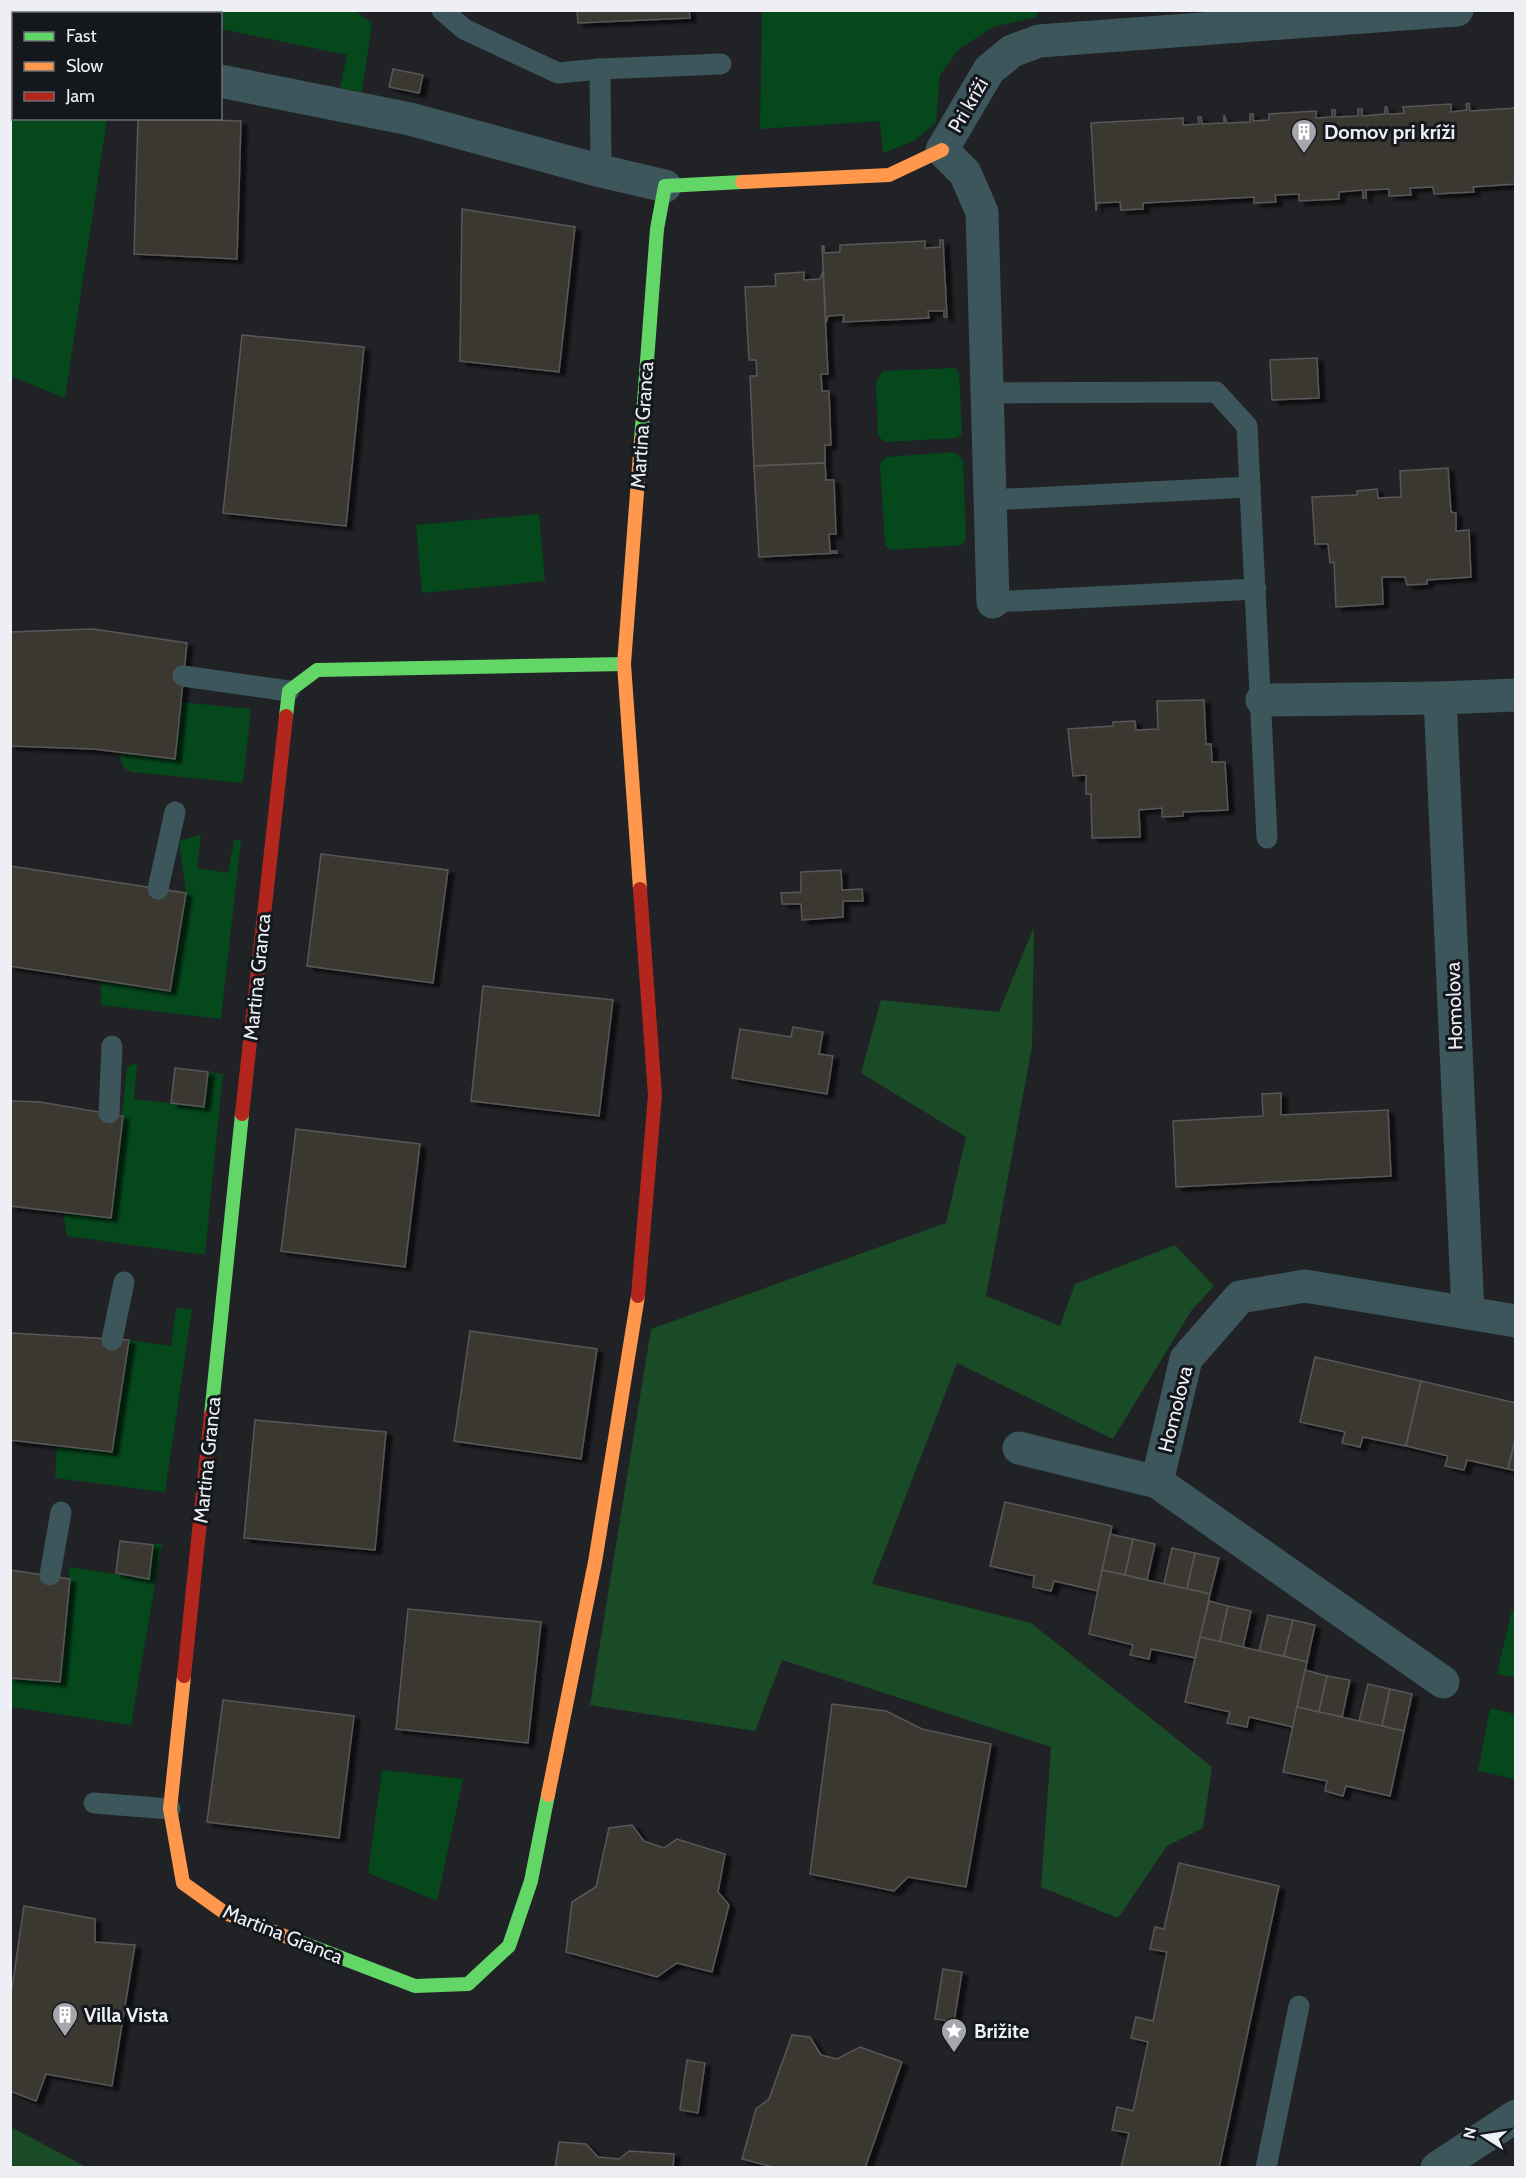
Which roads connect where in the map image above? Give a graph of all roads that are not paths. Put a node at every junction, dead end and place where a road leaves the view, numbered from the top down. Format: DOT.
graph roads {
  1 [pos="442,10"];
  2 [pos="1457,10"];
  3 [pos="721,64"];
  4 [pos="600,69"];
  5 [pos="222,81"];
  6 [pos="942,150"];
  7 [pos="601,171"];
  8 [pos="665,186"];
  9 [pos="986,393"];
  10 [pos="1250,487"];
  11 [pos="989,500"];
  12 [pos="1256,589"];
  13 [pos="993,602"];
  14 [pos="624,664"];
  15 [pos="183,676"];
  16 [pos="289,691"];
  17 [pos="1515,695"];
  18 [pos="1440,698"];
  19 [pos="1262,700"];
  20 [pos="175,812"];
  21 [pos="1268,838"];
  22 [pos="158,889"];
  23 [pos="112,1047"];
  24 [pos="109,1113"];
  25 [pos="124,1282"];
  26 [pos="1468,1313"];
  27 [pos="1515,1321"];
  28 [pos="112,1340"];
  29 [pos="1019,1448"];
  30 [pos="1157,1482"];
  31 [pos="61,1512"];
  32 [pos="50,1575"];
  33 [pos="1443,1682"];
  34 [pos="94,1803"];
  35 [pos="170,1809"];
  36 [pos="1299,2006"];
  37 [pos="1515,2116"];
  38 [pos="1266,2168"];
  39 [pos="1437,2168"];
  1 -- 4 [label="lane"];
  2 -- 6 [label="street, Pri kríži"];
  3 -- 4 [label="lane"];
  4 -- 7 [label="lane"];
  5 -- 7 [label="street"];
  6 -- 8 [label="street"];
  6 -- 9 [label="street, Pri kríži"];
  7 -- 8 [label="street"];
  8 -- 14 [label="street, Martina Granca"];
  9 -- 10 [label="lane"];
  9 -- 11 [label="street, Pri kríži"];
  10 -- 11 [label="lane"];
  10 -- 12 [label="lane"];
  11 -- 13 [label="street, Pri kríži"];
  12 -- 13 [label="lane"];
  12 -- 19 [label="lane"];
  14 -- 16 [label="street"];
  14 -- 35 [label="street, Martina Granca"];
  15 -- 16 [label="lane"];
  16 -- 35 [label="street, Martina Granca"];
  17 -- 18 [label="street"];
  18 -- 19 [label="street"];
  18 -- 26 [label="street, Homolova"];
  19 -- 21 [label="lane"];
  20 -- 22 [label="lane"];
  23 -- 24 [label="lane"];
  25 -- 28 [label="lane"];
  26 -- 27 [label="street, Homolova"];
  26 -- 30 [label="street, Homolova"];
  29 -- 30 [label="street"];
  30 -- 33 [label="street"];
  31 -- 32 [label="lane"];
  34 -- 35 [label="lane"];
  36 -- 38 [label="lane"];
  37 -- 39 [label="street"];
}
